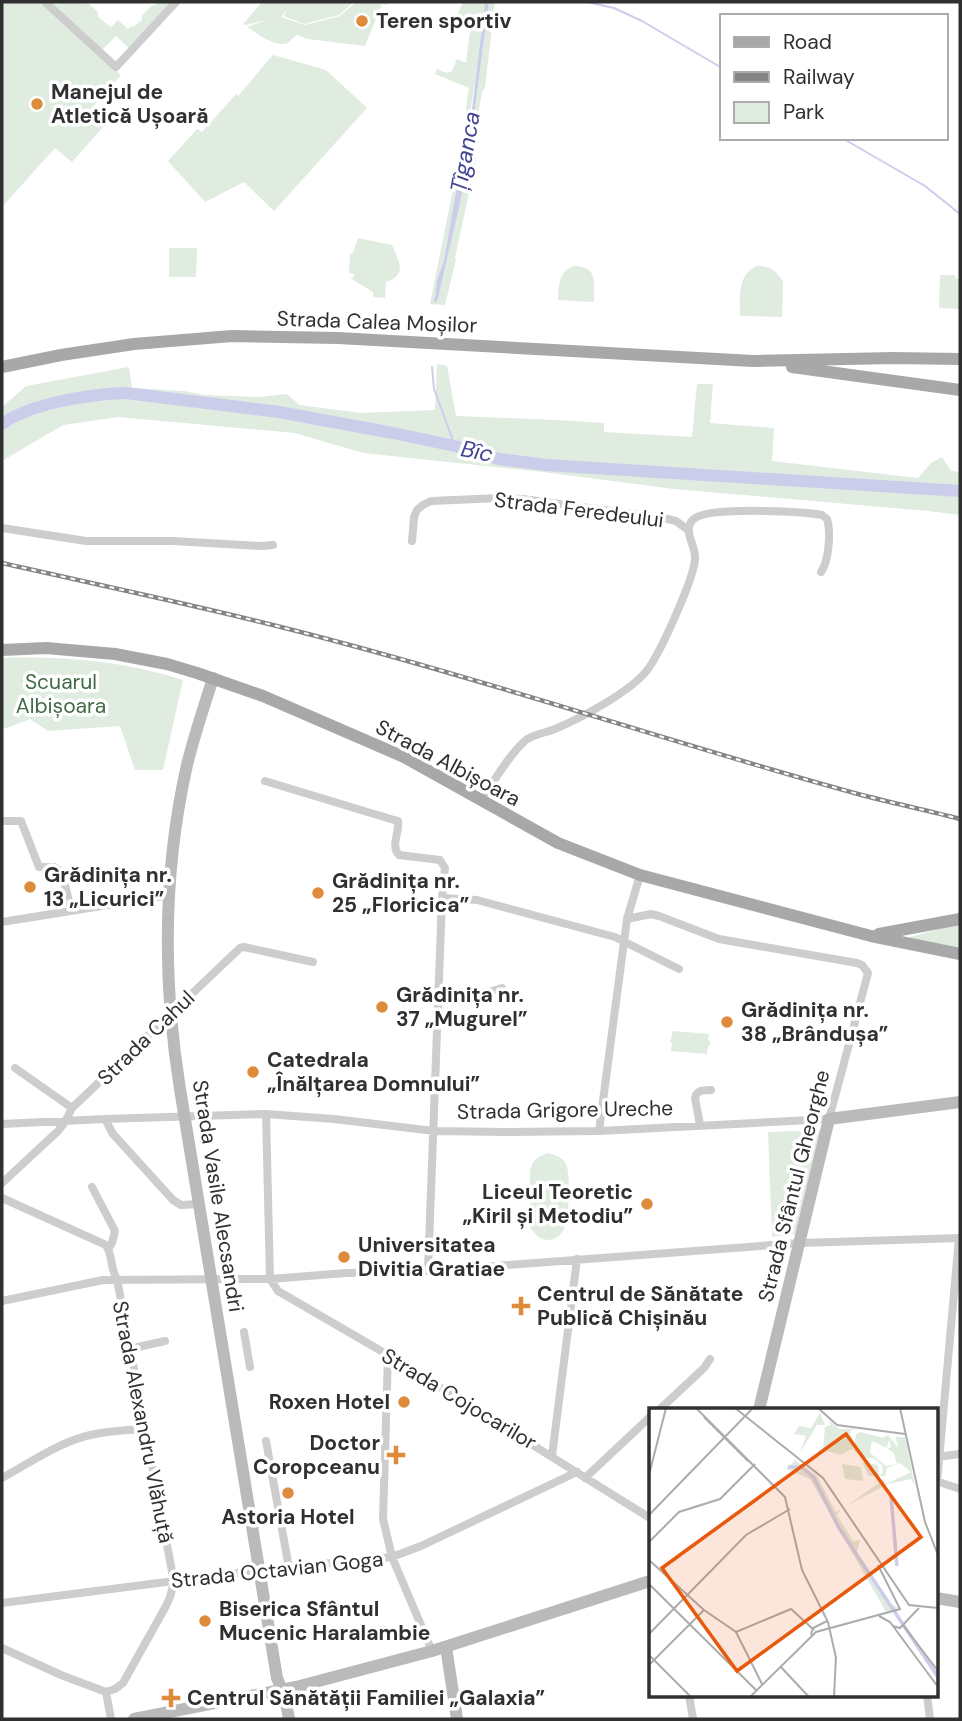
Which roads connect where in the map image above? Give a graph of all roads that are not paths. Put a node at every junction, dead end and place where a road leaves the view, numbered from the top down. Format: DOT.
graph roads {
  1 [pos="45,2"];
  2 [pos="176,2"];
  3 [pos="960,359"];
  4 [pos="753,361"];
  5 [pos="2,367"];
  6 [pos="960,390"];
  7 [pos="2,528"];
  8 [pos="688,530"];
  9 [pos="412,541"];
  10 [pos="273,545"];
  11 [pos="821,572"];
  12 [pos="2,650"];
  13 [pos="213,678"];
  14 [pos="265,781"];
  15 [pos="481,800"];
  16 [pos="2,821"];
  17 [pos="640,875"];
  18 [pos="170,895"];
  19 [pos="442,898"];
  20 [pos="71,910"];
  21 [pos="628,919"];
  22 [pos="960,919"];
  23 [pos="2,922"];
  24 [pos="872,936"];
  25 [pos="624,942"];
  26 [pos="960,954"];
  27 [pos="313,962"];
  28 [pos="679,969"];
  29 [pos="502,988"];
  30 [pos="439,998"];
  31 [pos="171,1013"];
  32 [pos="15,1068"];
  33 [pos="711,1090"];
  34 [pos="960,1102"];
  35 [pos="72,1108"];
  36 [pos="266,1114"];
  37 [pos="185,1118"];
  38 [pos="105,1119"];
  39 [pos="829,1119"];
  40 [pos="65,1122"];
  41 [pos="2,1124"];
  42 [pos="700,1125"];
  43 [pos="434,1131"];
  44 [pos="598,1131"];
  45 [pos="2,1183"];
  46 [pos="92,1187"];
  47 [pos="2,1198"];
  48 [pos="199,1204"];
  49 [pos="960,1238"];
  50 [pos="800,1242"];
  51 [pos="108,1248"];
  52 [pos="578,1259"];
  53 [pos="428,1271"];
  54 [pos="117,1279"];
  55 [pos="212,1279"];
  56 [pos="270,1279"];
  57 [pos="2,1301"];
  58 [pos="244,1332"];
  59 [pos="165,1341"];
  60 [pos="130,1349"];
  61 [pos="388,1355"];
  62 [pos="710,1359"];
  63 [pos="250,1367"];
  64 [pos="660,1408"];
  65 [pos="759,1408"];
  66 [pos="649,1418"];
  67 [pos="145,1429"];
  68 [pos="266,1441"];
  69 [pos="960,1454"];
  70 [pos="552,1456"];
  71 [pos="938,1457"];
  72 [pos="581,1475"];
  73 [pos="2,1478"];
  74 [pos="937,1482"];
  75 [pos="960,1489"];
  76 [pos="649,1517"];
  77 [pos="392,1557"];
  78 [pos="289,1568"];
  79 [pos="260,1570"];
  80 [pos="649,1581"];
  81 [pos="174,1582"];
  82 [pos="937,1598"];
  83 [pos="960,1602"];
  84 [pos="2,1603"];
  85 [pos="2,1648"];
  86 [pos="439,1649"];
  87 [pos="282,1690"];
  88 [pos="106,1692"];
  89 [pos="689,1696"];
  90 [pos="927,1696"];
  91 [pos="111,1719"];
  92 [pos="134,1719"];
  93 [pos="289,1719"];
  94 [pos="457,1719"];
  95 [pos="693,1719"];
  96 [pos="930,1719"];
  1 -- 2 [label="street"];
  3 -- 4 [label="main road, Strada Calea Moșilor"];
  4 -- 5 [label="main road, Strada Calea Moșilor"];
  4 -- 6 [label="main road, Strada Calea Moșilor"];
  7 -- 10 [label="street"];
  8 -- 9 [label="street, Strada Feredeului"];
  8 -- 11 [label="street, Strada Feredeului"];
  8 -- 15 [label="street, Strada Feredeului"];
  12 -- 13 [label="main road, Strada Albișoara"];
  13 -- 15 [label="main road, Strada Albișoara"];
  13 -- 18 [label="main road, Strada Vasile Alecsandri"];
  14 -- 19 [label="street"];
  15 -- 17 [label="main road, Strada Albișoara"];
  16 -- 20 [label="street"];
  17 -- 21 [label="street"];
  17 -- 24 [label="main road, Strada Albișoara"];
  18 -- 20 [label="street"];
  18 -- 31 [label="main road, Strada Vasile Alecsandri"];
  19 -- 25 [label="street"];
  19 -- 30 [label="street"];
  20 -- 23 [label="street"];
  21 -- 25 [label="street"];
  21 -- 39 [label="street, Strada Sfântul Gheorghe"];
  22 -- 24 [label="main road, Strada Albișoara"];
  24 -- 26 [label="main road, Strada Albișoara"];
  25 -- 28 [label="street"];
  25 -- 44 [label="street"];
  27 -- 31 [label="street, Strada Cahul"];
  29 -- 30 [label="street"];
  30 -- 43 [label="street"];
  31 -- 35 [label="street, Strada Cahul"];
  31 -- 37 [label="main road, Strada Vasile Alecsandri"];
  32 -- 35 [label="street"];
  33 -- 42 [label="street"];
  34 -- 39 [label="main road, Strada Grigore Ureche"];
  35 -- 40 [label="street, Strada Cahul"];
  36 -- 37 [label="street, Strada Grigore Ureche"];
  36 -- 43 [label="street, Strada Grigore Ureche"];
  36 -- 56 [label="street"];
  37 -- 38 [label="street, Strada Grigore Ureche"];
  37 -- 48 [label="main road, Strada Vasile Alecsandri"];
  38 -- 40 [label="street, Strada Grigore Ureche"];
  38 -- 48 [label="street"];
  39 -- 42 [label="street, Strada Grigore Ureche"];
  39 -- 50 [label="main road, Strada Sfântul Gheorghe"];
  40 -- 41 [label="street, Strada Grigore Ureche"];
  40 -- 45 [label="street, Strada Cahul"];
  42 -- 44 [label="street, Strada Grigore Ureche"];
  43 -- 44 [label="street, Strada Grigore Ureche"];
  43 -- 53 [label="street"];
  46 -- 51 [label="street, Strada Alexandru Vlăhuță"];
  47 -- 51 [label="street"];
  48 -- 55 [label="main road, Strada Vasile Alecsandri"];
  49 -- 50 [label="street"];
  49 -- 71 [label="street"];
  50 -- 52 [label="street"];
  50 -- 65 [label="main road, Strada Sfântul Gheorghe"];
  51 -- 54 [label="street, Strada Alexandru Vlăhuță"];
  52 -- 53 [label="street"];
  52 -- 70 [label="street"];
  53 -- 56 [label="street"];
  54 -- 55 [label="street"];
  54 -- 57 [label="street"];
  54 -- 60 [label="street, Strada Alexandru Vlăhuță"];
  55 -- 56 [label="street"];
  55 -- 79 [label="main road, Strada Vasile Alecsandri"];
  56 -- 61 [label="street, Strada Cojocarilor"];
  58 -- 63 [label="street"];
  59 -- 60 [label="street"];
  60 -- 67 [label="street, Strada Alexandru Vlăhuță"];
  61 -- 70 [label="street, Strada Cojocarilor"];
  61 -- 77 [label="street"];
  62 -- 64 [label="street"];
  66 -- 72 [label="street, Strada Octavian Goga"];
  67 -- 73 [label="street"];
  67 -- 81 [label="street, Strada Alexandru Vlăhuță"];
  68 -- 78 [label="street"];
  69 -- 71 [label="street"];
  70 -- 72 [label="street, Strada Cojocarilor"];
  72 -- 76 [label="street, Strada Cojocarilor"];
  72 -- 77 [label="street, Strada Octavian Goga"];
  74 -- 75 [label="street"];
  77 -- 78 [label="street, Strada Octavian Goga"];
  77 -- 86 [label="street"];
  78 -- 79 [label="street, Strada Octavian Goga"];
  79 -- 81 [label="street, Strada Octavian Goga"];
  79 -- 87 [label="main road, Strada Vasile Alecsandri"];
  80 -- 86 [label="main road"];
  81 -- 84 [label="street, Strada Octavian Goga"];
  81 -- 88 [label="street"];
  82 -- 83 [label="main road"];
  85 -- 88 [label="street"];
  86 -- 87 [label="main road"];
  86 -- 94 [label="main road"];
  87 -- 92 [label="main road"];
  87 -- 93 [label="main road, Strada Vasile Alecsandri"];
  88 -- 91 [label="street"];
  89 -- 95 [label="street"];
  90 -- 96 [label="street"];
}
